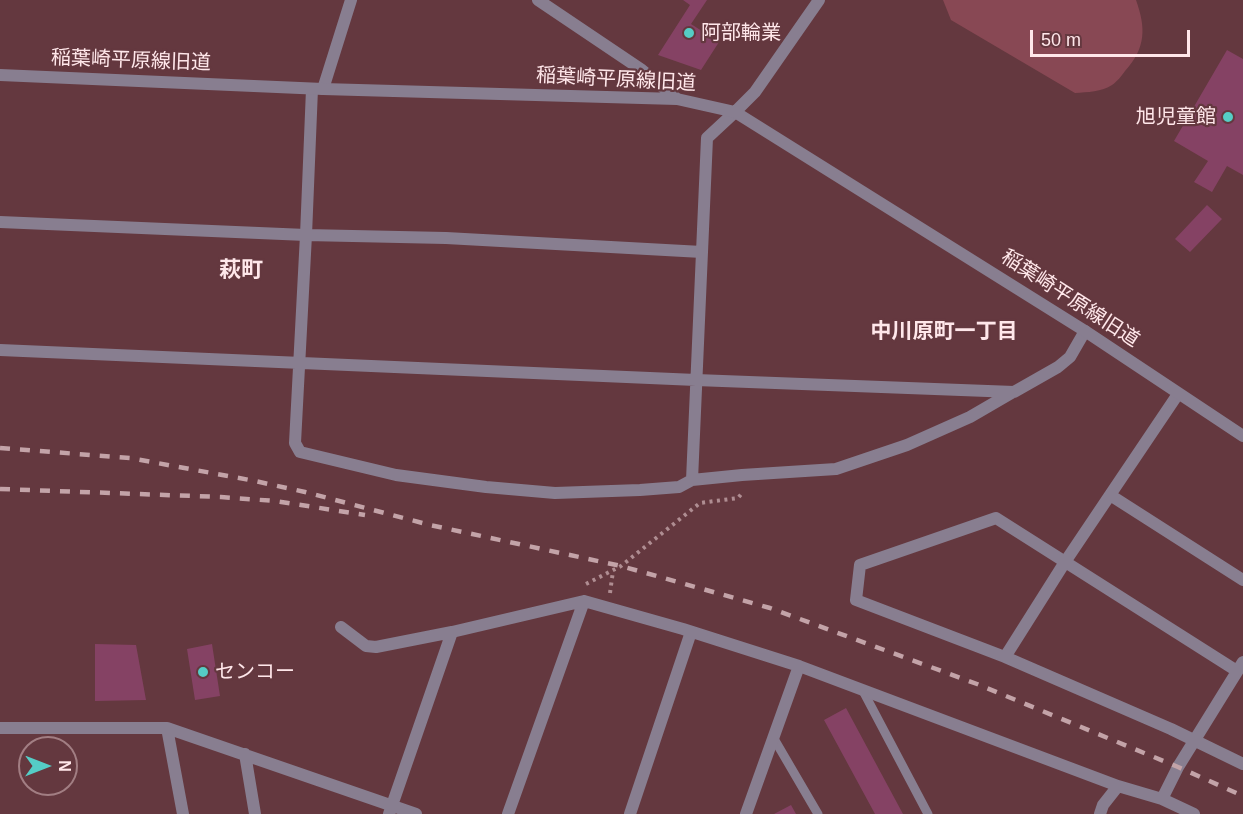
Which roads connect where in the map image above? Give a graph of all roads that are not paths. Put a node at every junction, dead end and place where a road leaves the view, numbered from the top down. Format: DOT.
graph roads {
  1 [pos="351,0"];
  2 [pos="538,0"];
  3 [pos="819,0"];
  4 [pos="0,75"];
  5 [pos="318,89"];
  6 [pos="677,99"];
  7 [pos="735,112"];
  8 [pos="0,222"];
  9 [pos="306,235"];
  10 [pos="702,252"];
  11 [pos="1085,331"];
  12 [pos="0,350"];
  13 [pos="299,363"];
  14 [pos="696,380"];
  15 [pos="1014,392"];
  16 [pos="1178,393"];
  17 [pos="1243,436"];
  18 [pos="692,480"];
  19 [pos="1110,495"];
  20 [pos="1065,562"];
  21 [pos="1243,580"];
  22 [pos="584,601"];
  23 [pos="341,627"];
  24 [pos="452,632"];
  25 [pos="691,632"];
  26 [pos="1005,657"];
  27 [pos="799,666"];
  28 [pos="1240,667"];
  29 [pos="862,689"];
  30 [pos="0,728"];
  31 [pos="166,728"];
  32 [pos="774,737"];
  33 [pos="1194,740"];
  34 [pos="245,754"];
  35 [pos="1243,764"];
  36 [pos="1118,786"];
  37 [pos="1162,798"];
  38 [pos="390,810"];
  39 [pos="183,814"];
  40 [pos="255,814"];
  41 [pos="416,814"];
  42 [pos="508,814"];
  43 [pos="630,814"];
  44 [pos="746,814"];
  45 [pos="818,814"];
  46 [pos="928,814"];
  47 [pos="1100,814"];
  48 [pos="1194,814"];
  1 -- 5 [label="street"];
  2 -- 6 [label="street"];
  3 -- 7 [label="street"];
  4 -- 5 [label="street, 稲葉崎平原線旧道"];
  5 -- 6 [label="street, 稲葉崎平原線旧道"];
  5 -- 9 [label="street"];
  6 -- 7 [label="street, 稲葉崎平原線旧道"];
  7 -- 10 [label="street"];
  7 -- 11 [label="street, 稲葉崎平原線旧道"];
  8 -- 9 [label="street"];
  9 -- 10 [label="street"];
  9 -- 13 [label="street"];
  10 -- 14 [label="street"];
  11 -- 15 [label="street"];
  11 -- 16 [label="street, 稲葉崎平原線旧道"];
  12 -- 13 [label="street"];
  13 -- 14 [label="street"];
  13 -- 18 [label="street"];
  14 -- 15 [label="street"];
  14 -- 18 [label="street"];
  15 -- 18 [label="street"];
  16 -- 17 [label="street, 稲葉崎平原線旧道"];
  16 -- 19 [label="street"];
  19 -- 20 [label="street"];
  19 -- 21 [label="street"];
  20 -- 26 [label="street"];
  20 -- 26 [label="street"];
  20 -- 28 [label="street"];
  22 -- 24 [label="street"];
  22 -- 25 [label="street"];
  22 -- 42 [label="street"];
  23 -- 24 [label="street"];
  24 -- 38 [label="street"];
  25 -- 27 [label="street"];
  25 -- 43 [label="street"];
  26 -- 33 [label="street"];
  27 -- 29 [label="street"];
  27 -- 32 [label="street"];
  28 -- 33 [label="street"];
  29 -- 36 [label="street"];
  29 -- 46 [label="lane"];
  30 -- 31 [label="street"];
  31 -- 34 [label="street"];
  31 -- 39 [label="street"];
  32 -- 44 [label="street"];
  32 -- 45 [label="lane"];
  33 -- 35 [label="street"];
  33 -- 37 [label="street"];
  34 -- 38 [label="street"];
  34 -- 40 [label="street"];
  36 -- 37 [label="street"];
  36 -- 47 [label="street"];
  37 -- 48 [label="street"];
  38 -- 41 [label="street"];
}
